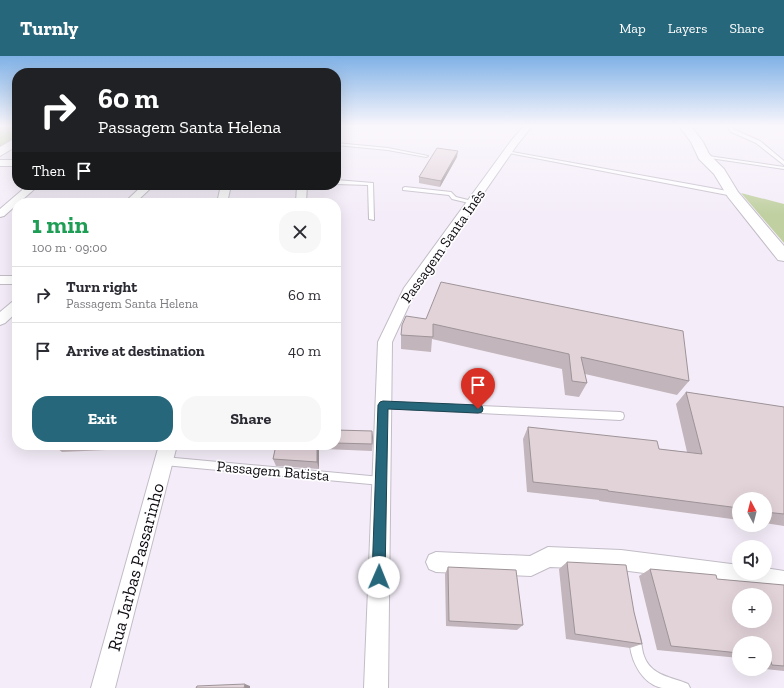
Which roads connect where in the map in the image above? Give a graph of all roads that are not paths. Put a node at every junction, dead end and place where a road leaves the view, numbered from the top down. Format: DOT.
graph roads {
  1 [pos="506,155"];
  2 [pos="528,155"];
  3 [pos="774,155"];
  4 [pos="703,156"];
  5 [pos="0,162"];
  6 [pos="12,163"];
  7 [pos="784,164"];
  8 [pos="784,168"];
  9 [pos="341,182"];
  10 [pos="404,189"];
  11 [pos="28,190"];
  12 [pos="143,190"];
  13 [pos="733,194"];
  14 [pos="19,198"];
  15 [pos="135,198"];
  16 [pos="473,202"];
  17 [pos="12,204"];
  18 [pos="0,214"];
  19 [pos="372,219"];
  20 [pos="784,256"];
  21 [pos="0,280"];
  22 [pos="12,280"];
  23 [pos="10,308"];
  24 [pos="0,320"];
  25 [pos="383,405"];
  26 [pos="620,416"];
  27 [pos="166,453"];
  28 [pos="381,481"];
  29 [pos="436,562"];
  30 [pos="784,581"];
  31 [pos="631,625"];
  32 [pos="103,688"];
  33 [pos="376,688"];
  34 [pos="684,688"];
  1 -- 16 [label="street, Passagem Santa Inês"];
  2 -- 13 [label="lane"];
  3 -- 7 [label="lane"];
  4 -- 8 [label="lane"];
  4 -- 13 [label="street"];
  5 -- 6 [label="street"];
  9 -- 19 [label="lane"];
  10 -- 16 [label="lane"];
  11 -- 14 [label="street"];
  12 -- 15 [label="street"];
  13 -- 20 [label="street"];
  16 -- 25 [label="street, Passagem Santa Inês"];
  17 -- 18 [label="street"];
  21 -- 22 [label="street"];
  23 -- 24 [label="street"];
  25 -- 26 [label="lane"];
  25 -- 28 [label="street, Passagem Santa Inês"];
  27 -- 28 [label="lane, Passagem Batista"];
  27 -- 32 [label="street, Rua Jarbas Passarinho"];
  28 -- 33 [label="street, Passagem Santa Inês"];
  29 -- 30 [label="street"];
  31 -- 34 [label="lane"];
}
